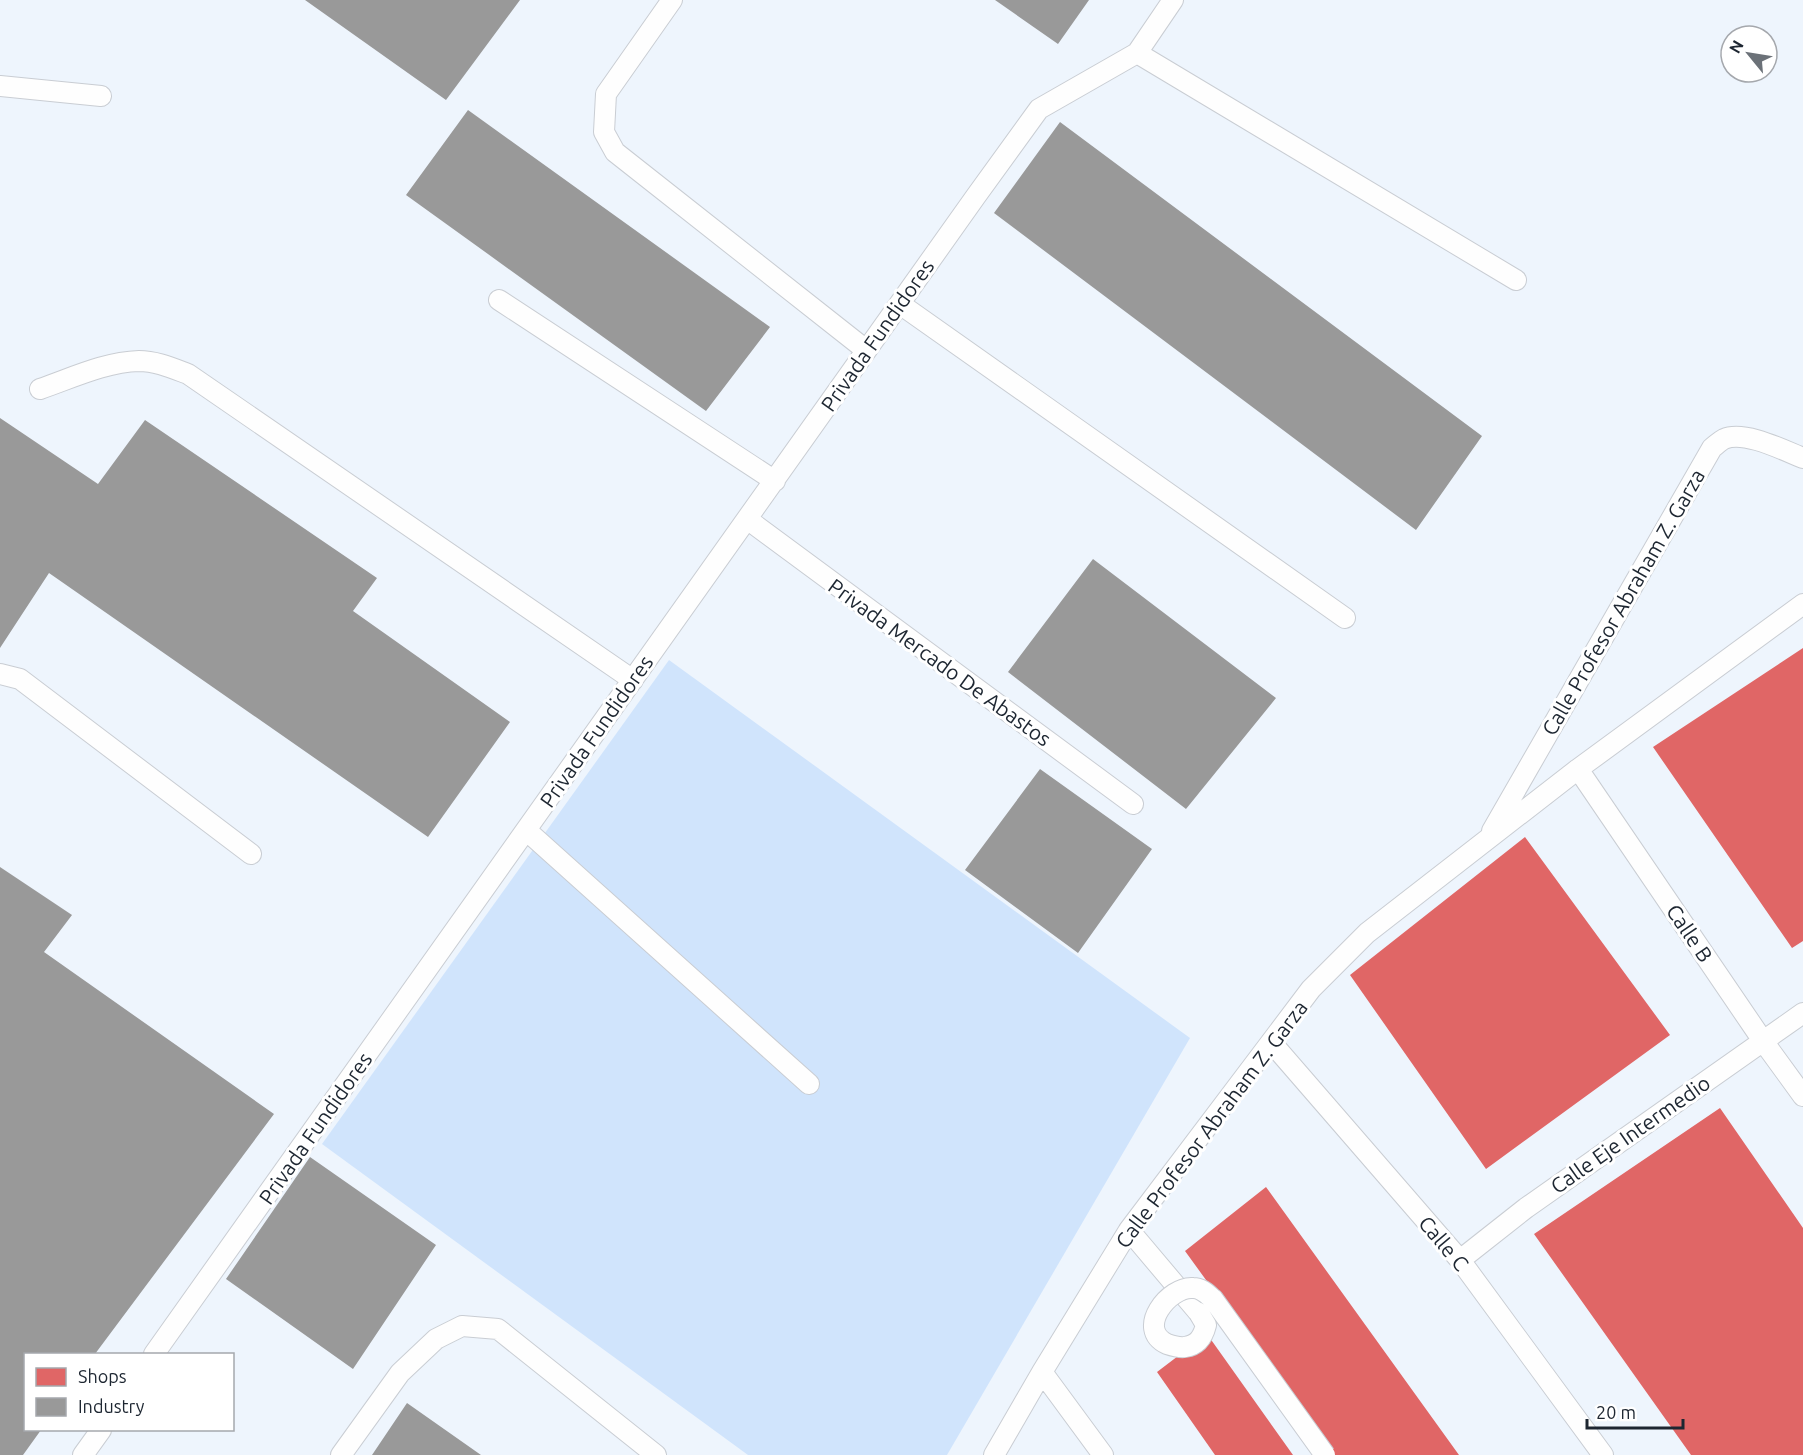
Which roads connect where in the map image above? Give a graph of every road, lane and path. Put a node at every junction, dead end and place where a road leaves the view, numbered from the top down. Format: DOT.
graph roads {
  1 [pos="672,0"];
  2 [pos="1173,0"];
  3 [pos="1137,52"];
  4 [pos="0,86"];
  5 [pos="100,96"];
  6 [pos="1516,280"];
  7 [pos="498,300"];
  8 [pos="900,304"];
  9 [pos="867,350"];
  10 [pos="40,389"];
  11 [pos="1803,458"];
  12 [pos="775,481"];
  13 [pos="747,519"];
  14 [pos="1803,604"];
  15 [pos="1346,618"];
  16 [pos="0,674"];
  17 [pos="633,680"];
  18 [pos="1578,769"];
  19 [pos="1133,804"];
  20 [pos="526,830"];
  21 [pos="1486,842"];
  22 [pos="251,854"];
  23 [pos="1803,1013"];
  24 [pos="1763,1041"];
  25 [pos="1272,1042"];
  26 [pos="809,1084"];
  27 [pos="1803,1096"];
  28 [pos="1129,1230"];
  29 [pos="1460,1260"];
  30 [pos="155,1353"];
  31 [pos="1042,1372"];
  32 [pos="100,1431"];
  33 [pos="83,1455"];
  34 [pos="341,1455"];
  35 [pos="656,1455"];
  36 [pos="994,1455"];
  37 [pos="1102,1455"];
  38 [pos="1325,1455"];
  39 [pos="1603,1455"];
  1 -- 9 [label="lane"];
  2 -- 3 [label="lane"];
  3 -- 6 [label="lane"];
  3 -- 8 [label="lane, Privada Fundidores"];
  4 -- 5 [label="lane"];
  7 -- 12 [label="lane"];
  8 -- 9 [label="lane, Privada Fundidores"];
  8 -- 15 [label="lane"];
  9 -- 12 [label="lane, Privada Fundidores"];
  10 -- 17 [label="lane"];
  11 -- 21 [label="lane, Calle Profesor Abraham Z. Garza"];
  12 -- 13 [label="lane, Privada Fundidores"];
  13 -- 17 [label="lane, Privada Fundidores"];
  13 -- 19 [label="lane, Privada Mercado De Abastos"];
  14 -- 18 [label="lane, Calle Profesor Abraham Z. Garza"];
  16 -- 22 [label="lane"];
  17 -- 20 [label="lane, Privada Fundidores"];
  18 -- 21 [label="lane, Calle Profesor Abraham Z. Garza"];
  18 -- 24 [label="lane, Calle B"];
  20 -- 26 [label="lane"];
  20 -- 30 [label="lane, Privada Fundidores"];
  21 -- 25 [label="lane, Calle Profesor Abraham Z. Garza"];
  23 -- 24 [label="lane, Calle Eje Intermedio"];
  24 -- 27 [label="lane, Calle B"];
  24 -- 29 [label="lane, Calle Eje Intermedio"];
  25 -- 28 [label="lane, Calle Profesor Abraham Z. Garza"];
  25 -- 29 [label="lane, Calle C"];
  28 -- 31 [label="lane, Calle Profesor Abraham Z. Garza"];
  28 -- 38 [label="lane, bridge"];
  29 -- 39 [label="lane, Calle C"];
  31 -- 36 [label="lane, Calle Profesor Abraham Z. Garza"];
  31 -- 37 [label="lane"];
  32 -- 33 [label="lane"];
  34 -- 35 [label="lane"];
}
